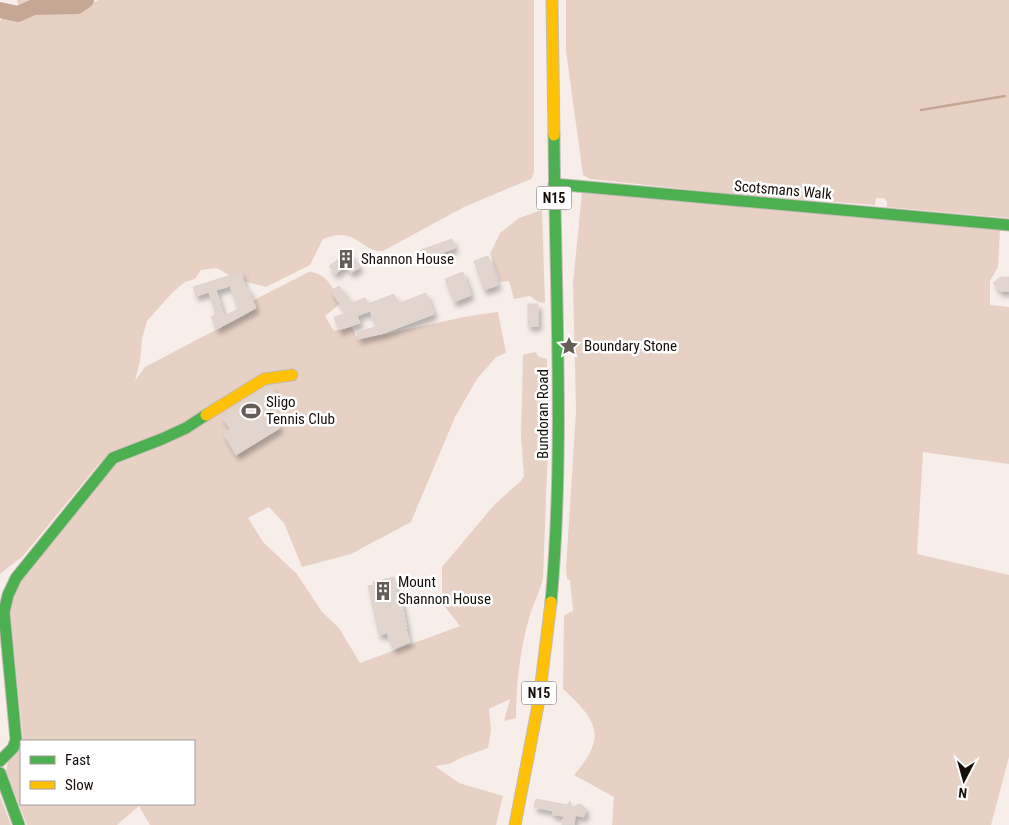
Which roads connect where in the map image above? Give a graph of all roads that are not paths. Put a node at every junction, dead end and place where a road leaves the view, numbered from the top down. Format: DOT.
graph roads {
  1 [pos="552,0"];
  2 [pos="554,184"];
  3 [pos="1009,225"];
  4 [pos="292,375"];
  5 [pos="0,761"];
  6 [pos="0,773"];
  7 [pos="19,825"];
  8 [pos="515,825"];
  1 -- 2 [label="main road, Bundoran Road / N15"];
  2 -- 3 [label="main road, Scotsmans Walk"];
  2 -- 8 [label="main road, Bundoran Road / N15"];
  4 -- 5 [label="main road"];
  6 -- 7 [label="main road"];
}
